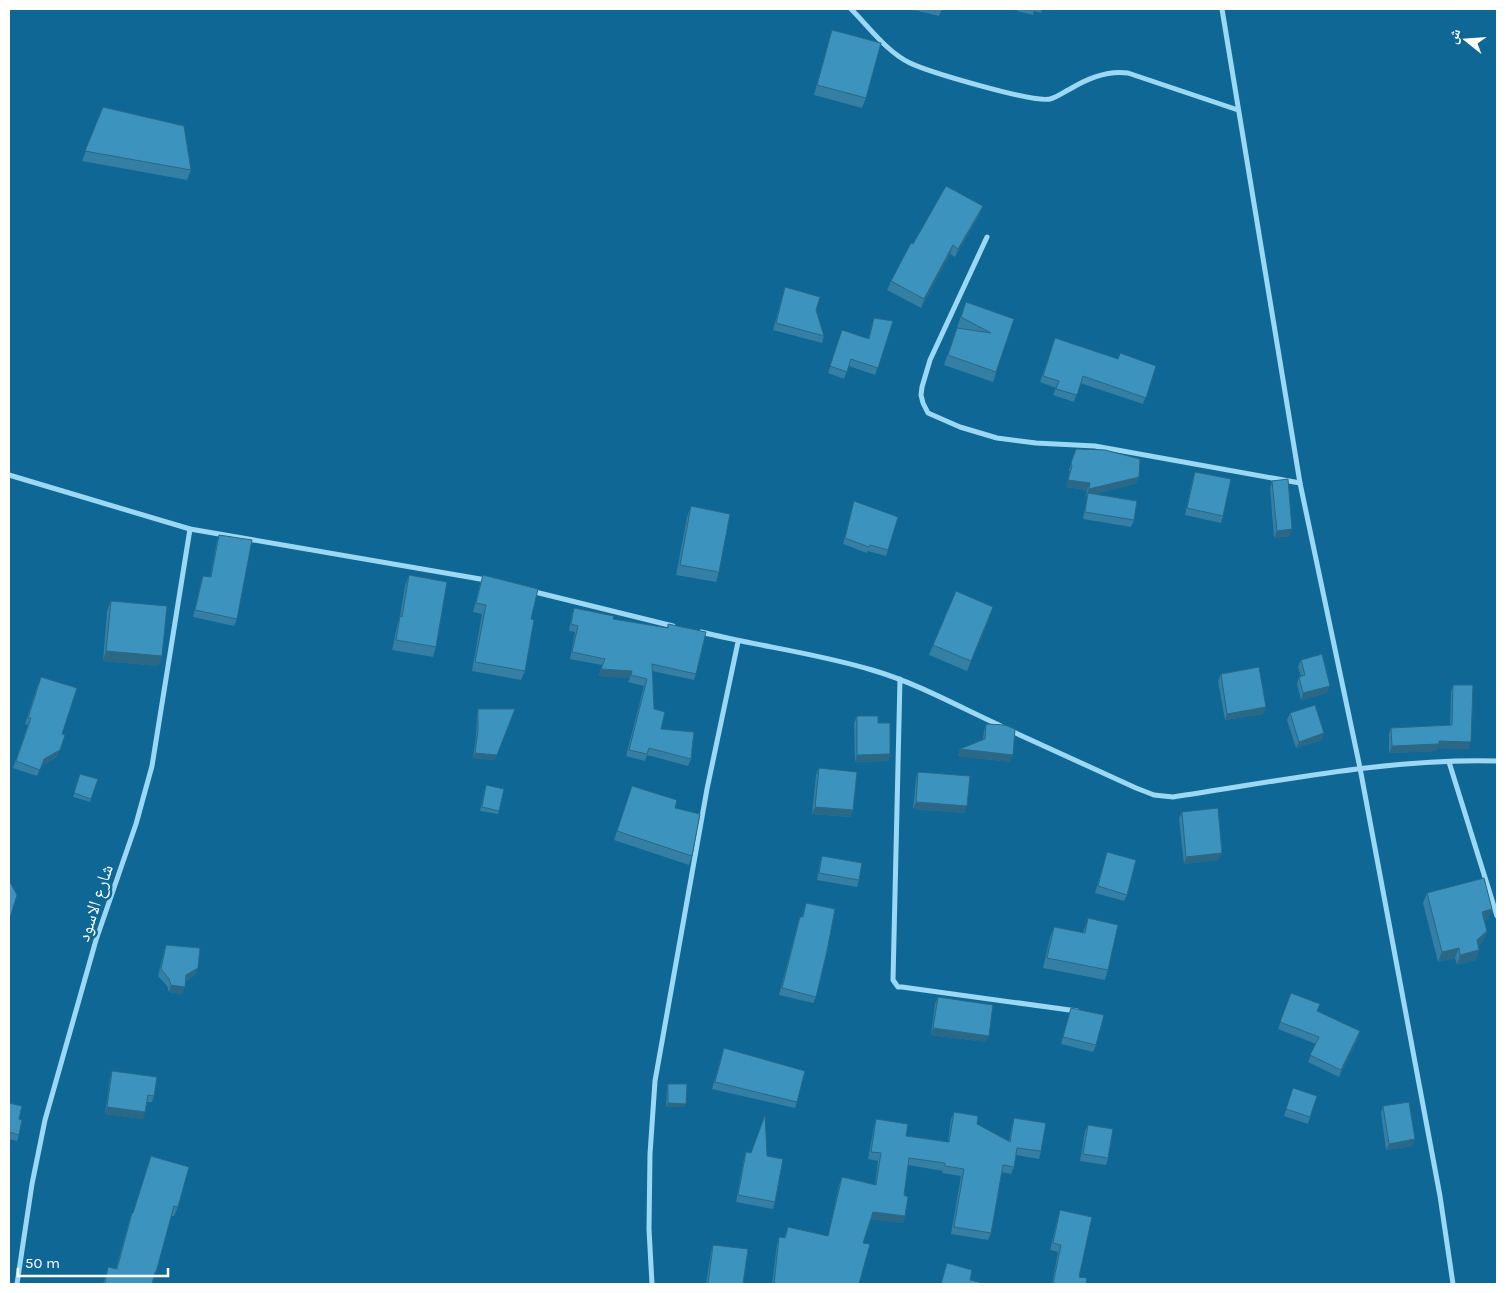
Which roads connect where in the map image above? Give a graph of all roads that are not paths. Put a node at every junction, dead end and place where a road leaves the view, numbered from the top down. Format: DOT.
graph roads {
  1 [pos="851,9"];
  2 [pos="1222,9"];
  3 [pos="1238,110"];
  4 [pos="987,237"];
  5 [pos="9,475"];
  6 [pos="1300,483"];
  7 [pos="190,529"];
  8 [pos="488,581"];
  9 [pos="527,590"];
  10 [pos="681,628"];
  11 [pos="690,630"];
  12 [pos="738,642"];
  13 [pos="900,679"];
  14 [pos="1497,761"];
  15 [pos="1449,762"];
  16 [pos="1360,768"];
  17 [pos="1497,916"];
  18 [pos="1080,1011"];
  19 [pos="17,1284"];
  20 [pos="652,1284"];
  21 [pos="1453,1284"];
  1 -- 3 [label="street"];
  2 -- 3 [label="street"];
  3 -- 6 [label="street"];
  4 -- 6 [label="street"];
  5 -- 7 [label="street"];
  6 -- 16 [label="street"];
  7 -- 8 [label="street"];
  7 -- 19 [label="street, شارع الاسود"];
  9 -- 10 [label="street"];
  11 -- 12 [label="street"];
  12 -- 13 [label="street"];
  12 -- 20 [label="street"];
  13 -- 16 [label="street"];
  13 -- 18 [label="street"];
  14 -- 15 [label="street"];
  15 -- 16 [label="street"];
  15 -- 17 [label="street"];
  16 -- 21 [label="street"];
}
